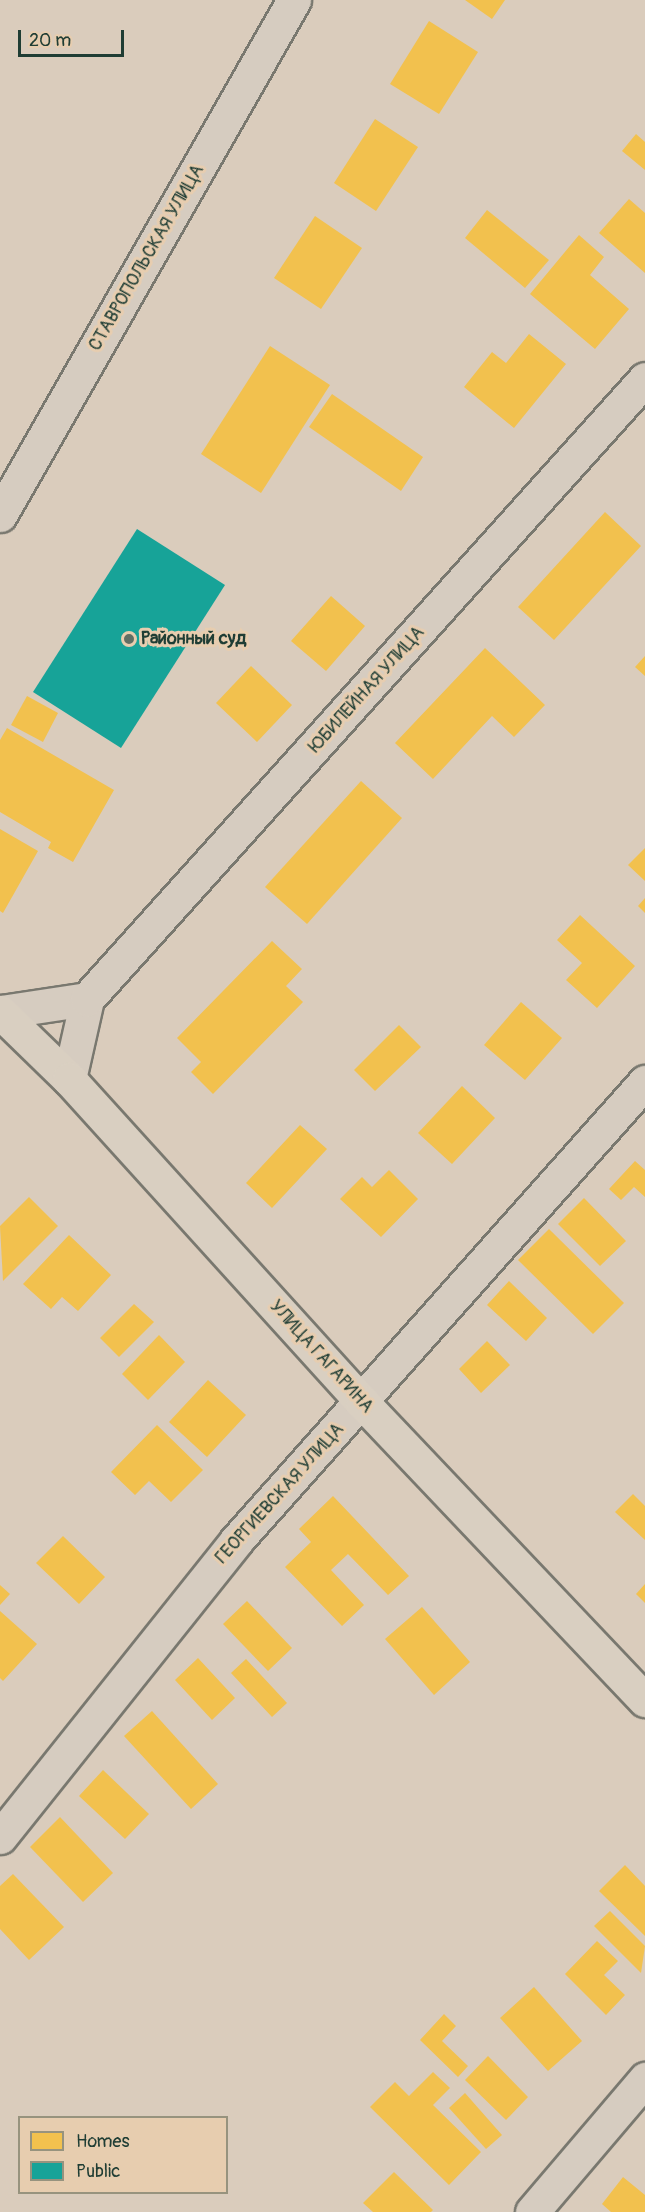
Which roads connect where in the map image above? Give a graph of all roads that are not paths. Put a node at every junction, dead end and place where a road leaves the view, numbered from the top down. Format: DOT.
graph roads {
  1 [pos="294,0"];
  2 [pos="645,379"];
  3 [pos="0,515"];
  4 [pos="87,999"];
  5 [pos="0,1012"];
  6 [pos="69,1079"];
  7 [pos="645,1082"];
  8 [pos="362,1402"];
  9 [pos="645,1700"];
  10 [pos="0,1837"];
  11 [pos="645,2079"];
  12 [pos="532,2212"];
  1 -- 3 [label="street, СТАВРОПОЛЬСКАЯ УЛИЦА"];
  2 -- 4 [label="street, ЮБИЛЕЙНАЯ УЛИЦА"];
  4 -- 5 [label="street"];
  4 -- 6 [label="street, ЮБИЛЕЙНАЯ УЛИЦА"];
  5 -- 6 [label="main road, УЛИЦА ГАГАРИНА"];
  6 -- 8 [label="main road, УЛИЦА ГАГАРИНА"];
  7 -- 8 [label="street, ГЕОРГИЕВСКАЯ УЛИЦА"];
  8 -- 9 [label="main road, УЛИЦА ГАГАРИНА"];
  8 -- 10 [label="street, ГЕОРГИЕВСКАЯ УЛИЦА"];
  11 -- 12 [label="street"];
}
